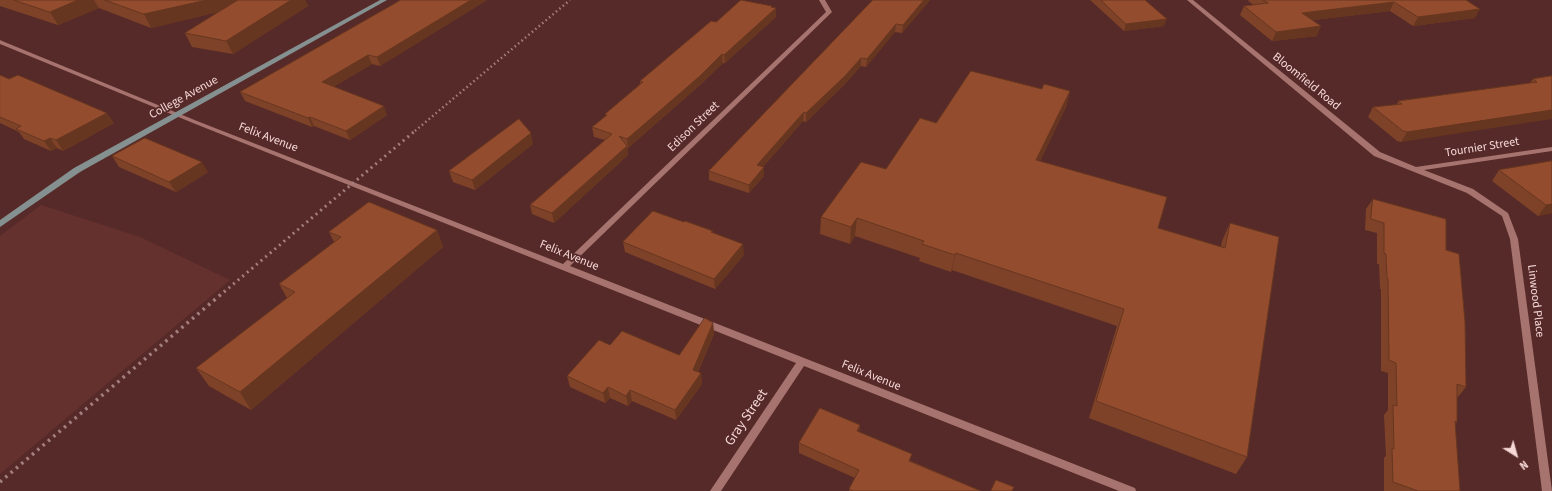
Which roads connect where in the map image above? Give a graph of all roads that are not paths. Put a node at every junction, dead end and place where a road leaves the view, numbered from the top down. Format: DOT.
graph roads {
  1 [pos="384,0"];
  2 [pos="822,0"];
  3 [pos="1190,0"];
  4 [pos="0,42"];
  5 [pos="178,115"];
  6 [pos="1552,148"];
  7 [pos="1416,170"];
  8 [pos="0,224"];
  9 [pos="564,267"];
  10 [pos="802,362"];
  11 [pos="715,491"];
  12 [pos="1131,491"];
  13 [pos="1547,491"];
  1 -- 5 [label="street, College Avenue"];
  2 -- 9 [label="street, Edison Street"];
  3 -- 7 [label="street, Bloomfield Road"];
  4 -- 5 [label="street, Felix Avenue"];
  5 -- 8 [label="street, College Avenue"];
  5 -- 9 [label="street, Felix Avenue"];
  6 -- 7 [label="street, Tournier Street"];
  7 -- 13 [label="street, Linwood Place"];
  9 -- 10 [label="street, Felix Avenue"];
  10 -- 11 [label="street, Gray Street"];
  10 -- 12 [label="street, Felix Avenue"];
}
